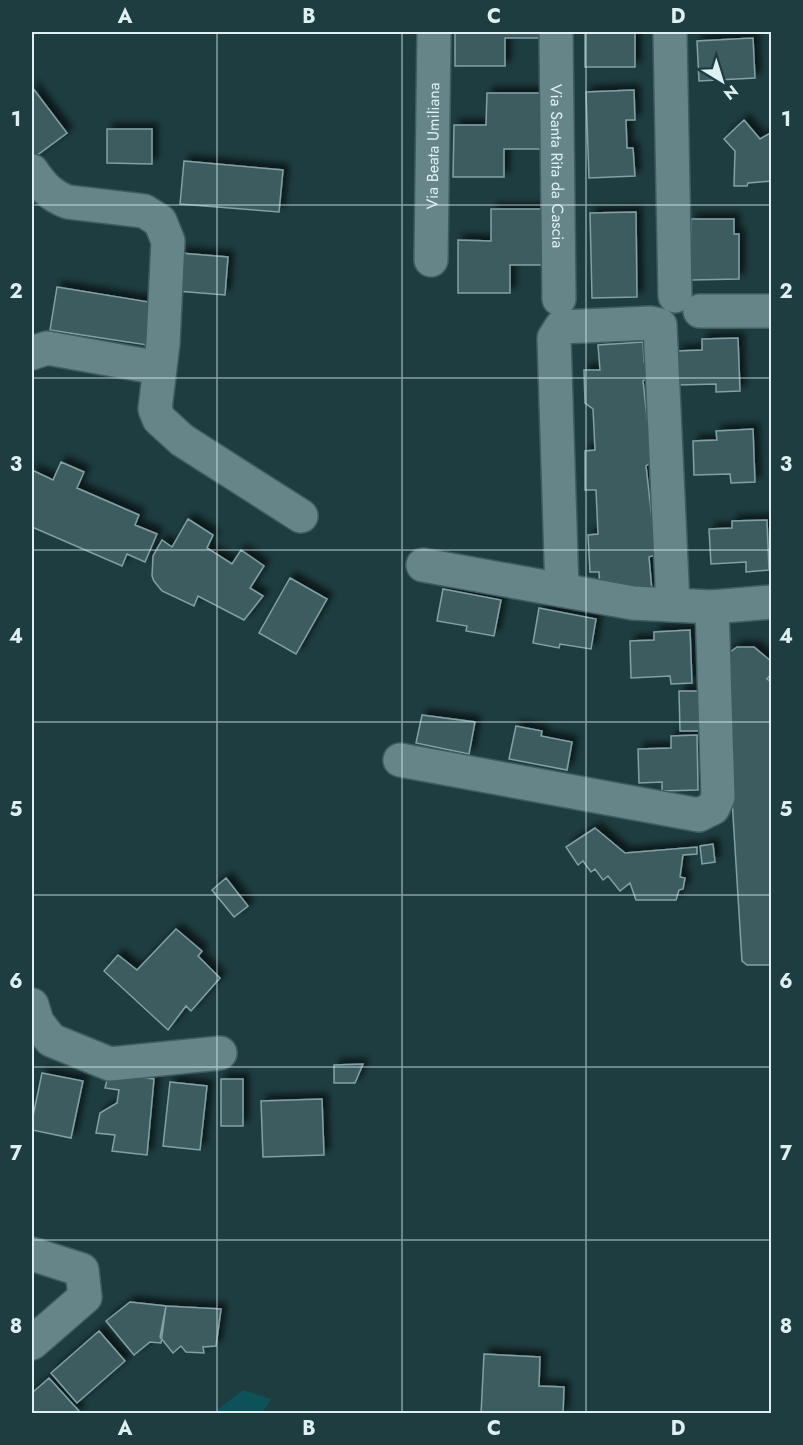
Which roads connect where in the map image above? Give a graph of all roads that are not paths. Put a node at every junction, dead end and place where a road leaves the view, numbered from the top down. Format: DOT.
graph roads {
  1 [pos="434,32"];
  2 [pos="556,32"];
  3 [pos="670,32"];
  4 [pos="32,171"];
  5 [pos="430,260"];
  6 [pos="559,298"];
  7 [pos="771,311"];
  8 [pos="32,353"];
  9 [pos="159,368"];
  10 [pos="301,516"];
  11 [pos="423,565"];
  12 [pos="562,590"];
  13 [pos="771,602"];
  14 [pos="674,605"];
  15 [pos="712,607"];
  16 [pos="400,760"];
  17 [pos="32,1005"];
  18 [pos="220,1053"];
  19 [pos="32,1254"];
  20 [pos="32,1343"];
  1 -- 5 [label="street, Via Beata Umiliana"];
  2 -- 6 [label="street, Via Santa Rita da Cascia"];
  3 -- 7 [label="street"];
  4 -- 9 [label="street"];
  8 -- 9 [label="street"];
  9 -- 10 [label="street"];
  11 -- 12 [label="street"];
  12 -- 14 [label="street"];
  12 -- 14 [label="street"];
  13 -- 15 [label="street"];
  14 -- 15 [label="street"];
  15 -- 16 [label="street"];
  17 -- 18 [label="street"];
  19 -- 20 [label="street"];
}
